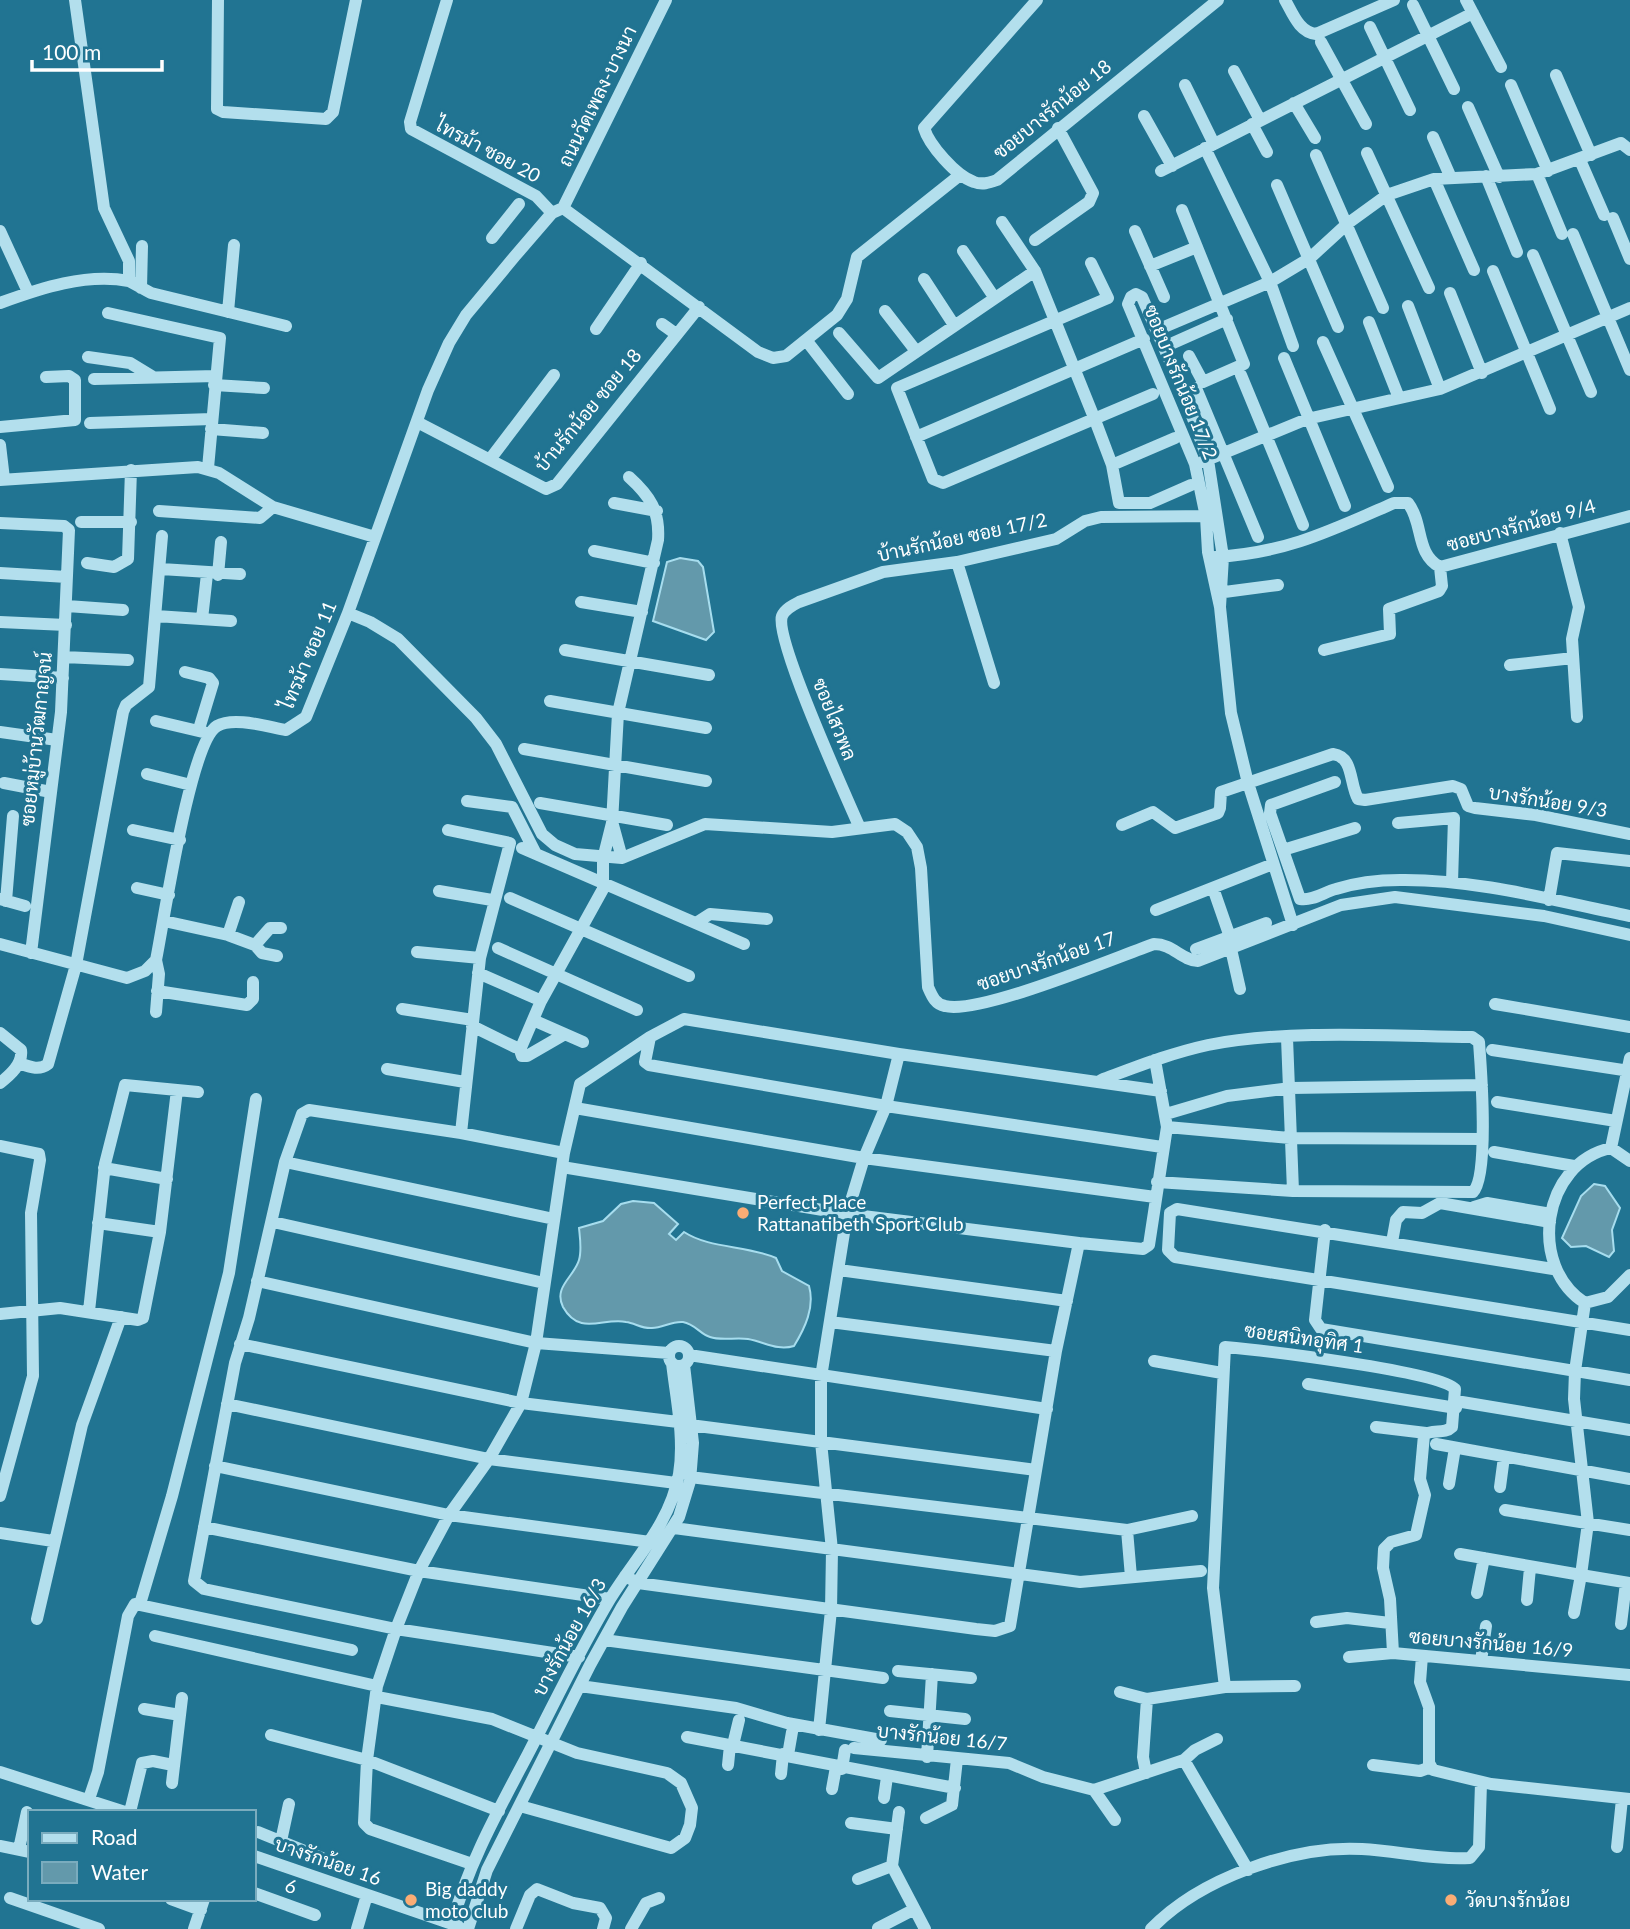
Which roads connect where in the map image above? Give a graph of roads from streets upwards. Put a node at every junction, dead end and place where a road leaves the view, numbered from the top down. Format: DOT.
graph roads {
  1 [pos="75,0"];
  2 [pos="218,0"];
  3 [pos="356,0"];
  4 [pos="447,0"];
  5 [pos="666,0"];
  6 [pos="1037,0"];
  7 [pos="1217,0"];
  8 [pos="1284,0"];
  9 [pos="1394,0"];
  10 [pos="1466,0"];
  11 [pos="1413,5"];
  12 [pos="1473,13"];
  13 [pos="1370,27"];
  14 [pos="1428,36"];
  15 [pos="1321,43"];
  16 [pos="1384,58"];
  17 [pos="1500,67"];
  18 [pos="1234,71"];
  19 [pos="1556,75"];
  20 [pos="1343,79"];
  21 [pos="1185,85"];
  22 [pos="1511,85"];
  23 [pos="1454,89"];
  24 [pos="1294,103"];
  25 [pos="1468,107"];
  26 [pos="1410,110"];
  27 [pos="1144,116"];
  28 [pos="1256,122"];
  29 [pos="1366,124"];
  30 [pos="1058,128"];
  31 [pos="1433,137"];
  32 [pos="1315,138"];
  33 [pos="1209,146"];
  34 [pos="1630,150"];
  35 [pos="1267,152"];
  36 [pos="1367,153"];
  37 [pos="1316,155"];
  38 [pos="1586,158"];
  39 [pos="1543,173"];
  40 [pos="960,174"];
  41 [pos="1493,177"];
  42 [pos="1451,178"];
  43 [pos="1434,179"];
  44 [pos="1277,185"];
  45 [pos="1387,195"];
  46 [pos="519,204"];
  47 [pos="1182,210"];
  48 [pos="557,211"];
  49 [pos="1002,222"];
  50 [pos="1347,224"];
  51 [pos="0,231"];
  52 [pos="1135,231"];
  53 [pos="492,239"];
  54 [pos="1035,240"];
  55 [pos="234,245"];
  56 [pos="142,246"];
  57 [pos="1197,247"];
  58 [pos="963,251"];
  59 [pos="1517,251"];
  60 [pos="1533,255"];
  61 [pos="1310,258"];
  62 [pos="1630,259"];
  63 [pos="641,263"];
  64 [pos="1091,263"];
  65 [pos="1150,266"];
  66 [pos="1474,270"];
  67 [pos="1034,271"];
  68 [pos="1493,271"];
  69 [pos="924,279"];
  70 [pos="129,281"];
  71 [pos="1270,282"];
  72 [pos="141,288"];
  73 [pos="1429,288"];
  74 [pos="28,292"];
  75 [pos="1450,293"];
  76 [pos="994,297"];
  77 [pos="1164,297"];
  78 [pos="0,303"];
  79 [pos="1220,303"];
  80 [pos="1408,306"];
  81 [pos="699,307"];
  82 [pos="1382,308"];
  83 [pos="1630,308"];
  84 [pos="885,311"];
  85 [pos="228,312"];
  86 [pos="108,313"];
  87 [pos="1607,317"];
  88 [pos="1227,319"];
  89 [pos="1055,322"];
  90 [pos="1369,322"];
  91 [pos="662,324"];
  92 [pos="954,325"];
  93 [pos="286,326"];
  94 [pos="1338,327"];
  95 [pos="596,329"];
  96 [pos="1157,330"];
  97 [pos="839,333"];
  98 [pos="1566,333"];
  99 [pos="676,334"];
  100 [pos="1144,339"];
  101 [pos="806,340"];
  102 [pos="1323,342"];
  103 [pos="1293,346"];
  104 [pos="1164,347"];
  105 [pos="916,351"];
  106 [pos="1525,355"];
  107 [pos="1189,356"];
  108 [pos="88,357"];
  109 [pos="1284,358"];
  110 [pos="1075,369"];
  111 [pos="1630,370"];
  112 [pos="1482,373"];
  113 [pos="554,375"];
  114 [pos="1241,375"];
  115 [pos="46,377"];
  116 [pos="153,377"];
  117 [pos="94,379"];
  118 [pos="215,381"];
  119 [pos="264,388"];
  120 [pos="1196,388"];
  121 [pos="1440,389"];
  122 [pos="1591,392"];
  123 [pos="848,394"];
  124 [pos="1153,394"];
  125 [pos="1399,398"];
  126 [pos="1351,408"];
  127 [pos="1550,409"];
  128 [pos="1307,419"];
  129 [pos="1095,420"];
  130 [pos="417,422"];
  131 [pos="90,423"];
  132 [pos="211,424"];
  133 [pos="0,427"];
  134 [pos="263,433"];
  135 [pos="1266,436"];
  136 [pos="916,437"];
  137 [pos="1175,438"];
  138 [pos="0,445"];
  139 [pos="1223,454"];
  140 [pos="491,458"];
  141 [pos="1201,462"];
  142 [pos="1112,465"];
  143 [pos="208,468"];
  144 [pos="131,470"];
  145 [pos="2,474"];
  146 [pos="629,477"];
  147 [pos="1191,485"];
  148 [pos="1388,487"];
  149 [pos="614,503"];
  150 [pos="1345,506"];
  151 [pos="273,507"];
  152 [pos="159,511"];
  153 [pos="657,511"];
  154 [pos="1211,516"];
  155 [pos="1630,516"];
  156 [pos="81,522"];
  157 [pos="131,522"];
  158 [pos="0,523"];
  159 [pos="1304,525"];
  160 [pos="1560,533"];
  161 [pos="162,536"];
  162 [pos="375,537"];
  163 [pos="1258,537"];
  164 [pos="221,542"];
  165 [pos="594,551"];
  166 [pos="1223,557"];
  167 [pos="1209,558"];
  168 [pos="957,562"];
  169 [pos="87,563"];
  170 [pos="654,563"];
  171 [pos="1440,567"];
  172 [pos="160,569"];
  173 [pos="0,573"];
  174 [pos="240,574"];
  175 [pos="212,575"];
  176 [pos="67,577"];
  177 [pos="1278,585"];
  178 [pos="1219,593"];
  179 [pos="581,602"];
  180 [pos="67,606"];
  181 [pos="123,610"];
  182 [pos="642,612"];
  183 [pos="348,613"];
  184 [pos="156,616"];
  185 [pos="202,619"];
  186 [pos="231,621"];
  187 [pos="0,622"];
  188 [pos="782,624"];
  189 [pos="66,625"];
  190 [pos="565,650"];
  191 [pos="1324,650"];
  192 [pos="64,657"];
  193 [pos="1573,657"];
  194 [pos="128,660"];
  195 [pos="629,661"];
  196 [pos="1510,665"];
  197 [pos="185,672"];
  198 [pos="0,674"];
  199 [pos="709,675"];
  200 [pos="63,678"];
  201 [pos="994,683"];
  202 [pos="550,701"];
  203 [pos="618,713"];
  204 [pos="1577,718"];
  205 [pos="156,722"];
  206 [pos="706,728"];
  207 [pos="0,732"];
  208 [pos="204,732"];
  209 [pos="57,740"];
  210 [pos="524,749"];
  211 [pos="615,765"];
  212 [pos="147,774"];
  213 [pos="706,781"];
  214 [pos="1335,782"];
  215 [pos="4,783"];
  216 [pos="1248,783"];
  217 [pos="191,785"];
  218 [pos="51,792"];
  219 [pos="467,801"];
  220 [pos="540,803"];
  221 [pos="13,816"];
  222 [pos="612,819"];
  223 [pos="1398,823"];
  224 [pos="667,825"];
  225 [pos="1122,825"];
  226 [pos="859,826"];
  227 [pos="1355,828"];
  228 [pos="133,830"];
  229 [pos="448,830"];
  230 [pos="1630,834"];
  231 [pos="180,840"];
  232 [pos="522,848"];
  233 [pos="1283,850"];
  234 [pos="536,854"];
  235 [pos="622,858"];
  236 [pos="603,859"];
  237 [pos="1630,861"];
  238 [pos="1273,864"];
  239 [pos="604,882"];
  240 [pos="1452,882"];
  241 [pos="137,888"];
  242 [pos="1213,888"];
  243 [pos="439,891"];
  244 [pos="169,895"];
  245 [pos="510,898"];
  246 [pos="3,900"];
  247 [pos="492,900"];
  248 [pos="1549,900"];
  249 [pos="239,902"];
  250 [pos="25,906"];
  251 [pos="1156,909"];
  252 [pos="1630,916"];
  253 [pos="766,919"];
  254 [pos="164,921"];
  255 [pos="696,923"];
  256 [pos="1266,923"];
  257 [pos="1293,925"];
  258 [pos="281,928"];
  259 [pos="583,929"];
  260 [pos="228,935"];
  261 [pos="1630,935"];
  262 [pos="1231,943"];
  263 [pos="0,944"];
  264 [pos="744,944"];
  265 [pos="256,945"];
  266 [pos="498,947"];
  267 [pos="1196,949"];
  268 [pos="417,952"];
  269 [pos="31,953"];
  270 [pos="277,956"];
  271 [pos="480,958"];
  272 [pos="156,960"];
  273 [pos="76,965"];
  274 [pos="478,973"];
  275 [pos="557,973"];
  276 [pos="689,976"];
  277 [pos="253,982"];
  278 [pos="1240,989"];
  279 [pos="158,991"];
  280 [pos="535,998"];
  281 [pos="1495,1004"];
  282 [pos="402,1009"];
  283 [pos="637,1010"];
  284 [pos="156,1012"];
  285 [pos="533,1020"];
  286 [pos="472,1023"];
  287 [pos="1630,1027"];
  288 [pos="0,1033"];
  289 [pos="565,1034"];
  290 [pos="650,1037"];
  291 [pos="1287,1038"];
  292 [pos="583,1042"];
  293 [pos="515,1047"];
  294 [pos="1492,1050"];
  295 [pos="899,1054"];
  296 [pos="1156,1060"];
  297 [pos="19,1063"];
  298 [pos="1629,1066"];
  299 [pos="387,1069"];
  300 [pos="466,1082"];
  301 [pos="1097,1082"];
  302 [pos="0,1083"];
  303 [pos="1482,1085"];
  304 [pos="1290,1088"];
  305 [pos="177,1090"];
  306 [pos="1161,1091"];
  307 [pos="198,1092"];
  308 [pos="256,1099"];
  309 [pos="1497,1102"];
  310 [pos="887,1106"];
  311 [pos="575,1108"];
  312 [pos="1621,1119"];
  313 [pos="1167,1120"];
  314 [pos="461,1133"];
  315 [pos="1290,1138"];
  316 [pos="1482,1139"];
  317 [pos="0,1146"];
  318 [pos="1162,1147"];
  319 [pos="1611,1148"];
  320 [pos="1494,1152"];
  321 [pos="863,1158"];
  322 [pos="563,1160"];
  323 [pos="1630,1161"];
  324 [pos="285,1162"];
  325 [pos="1574,1166"];
  326 [pos="104,1168"];
  327 [pos="167,1179"];
  328 [pos="1157,1182"];
  329 [pos="1293,1191"];
  330 [pos="1155,1197"];
  331 [pos="847,1214"];
  332 [pos="1550,1218"];
  333 [pos="554,1219"];
  334 [pos="273,1222"];
  335 [pos="98,1223"];
  336 [pos="1325,1230"];
  337 [pos="160,1232"];
  338 [pos="1392,1242"];
  339 [pos="1079,1243"];
  340 [pos="1553,1269"];
  341 [pos="839,1270"];
  342 [pos="1629,1277"];
  343 [pos="1319,1279"];
  344 [pos="257,1281"];
  345 [pos="544,1283"];
  346 [pos="1067,1301"];
  347 [pos="1585,1303"];
  348 [pos="33,1311"];
  349 [pos="89,1311"];
  350 [pos="0,1314"];
  351 [pos="121,1317"];
  352 [pos="830,1322"];
  353 [pos="1582,1322"];
  354 [pos="1630,1330"];
  355 [pos="536,1343"];
  356 [pos="240,1344"];
  357 [pos="1056,1351"];
  358 [pos="678,1359"];
  359 [pos="1154,1361"];
  360 [pos="1575,1371"];
  361 [pos="1223,1373"];
  362 [pos="821,1377"];
  363 [pos="1630,1380"];
  364 [pos="1308,1384"];
  365 [pos="522,1402"];
  366 [pos="227,1404"];
  367 [pos="1456,1405"];
  368 [pos="1046,1409"];
  369 [pos="1577,1421"];
  370 [pos="684,1423"];
  371 [pos="1376,1427"];
  372 [pos="1630,1430"];
  373 [pos="1426,1433"];
  374 [pos="821,1442"];
  375 [pos="1436,1444"];
  376 [pos="1455,1448"];
  377 [pos="1504,1457"];
  378 [pos="489,1459"];
  379 [pos="215,1466"];
  380 [pos="1036,1470"];
  381 [pos="1584,1471"];
  382 [pos="690,1477"];
  383 [pos="1630,1479"];
  384 [pos="676,1483"];
  385 [pos="1450,1485"];
  386 [pos="1500,1487"];
  387 [pos="826,1495"];
  388 [pos="0,1496"];
  389 [pos="1505,1510"];
  390 [pos="449,1515"];
  391 [pos="1192,1516"];
  392 [pos="1028,1520"];
  393 [pos="1588,1522"];
  394 [pos="204,1527"];
  395 [pos="674,1528"];
  396 [pos="1127,1530"];
  397 [pos="1630,1530"];
  398 [pos="0,1533"];
  399 [pos="53,1541"];
  400 [pos="650,1542"];
  401 [pos="832,1550"];
  402 [pos="1460,1554"];
  403 [pos="1484,1558"];
  404 [pos="1530,1568"];
  405 [pos="419,1571"];
  406 [pos="1201,1571"];
  407 [pos="1020,1574"];
  408 [pos="1581,1575"];
  409 [pos="625,1576"];
  410 [pos="1131,1577"];
  411 [pos="638,1583"];
  412 [pos="1628,1583"];
  413 [pos="1478,1593"];
  414 [pos="610,1599"];
  415 [pos="1527,1600"];
  416 [pos="140,1604"];
  417 [pos="831,1609"];
  418 [pos="1574,1613"];
  419 [pos="37,1619"];
  420 [pos="1317,1622"];
  421 [pos="1390,1623"];
  422 [pos="1621,1624"];
  423 [pos="1486,1626"];
  424 [pos="396,1629"];
  425 [pos="155,1636"];
  426 [pos="604,1640"];
  427 [pos="352,1650"];
  428 [pos="1393,1653"];
  429 [pos="1422,1656"];
  430 [pos="579,1657"];
  431 [pos="1349,1657"];
  432 [pos="1481,1661"];
  433 [pos="826,1671"];
  434 [pos="898,1671"];
  435 [pos="932,1674"];
  436 [pos="1630,1675"];
  437 [pos="883,1678"];
  438 [pos="971,1678"];
  439 [pos="580,1686"];
  440 [pos="1296,1686"];
  441 [pos="1225,1687"];
  442 [pos="377,1691"];
  443 [pos="1120,1692"];
  444 [pos="182,1698"];
  445 [pos="1147,1699"];
  446 [pos="144,1709"];
  447 [pos="890,1711"];
  448 [pos="929,1714"];
  449 [pos="180,1715"];
  450 [pos="965,1719"];
  451 [pos="738,1720"];
  452 [pos="820,1730"];
  453 [pos="792,1732"];
  454 [pos="271,1735"];
  455 [pos="537,1736"];
  456 [pos="687,1737"];
  457 [pos="1217,1738"];
  458 [pos="881,1740"];
  459 [pos="551,1744"];
  460 [pos="732,1745"];
  461 [pos="786,1755"];
  462 [pos="927,1757"];
  463 [pos="957,1759"];
  464 [pos="367,1760"];
  465 [pos="895,1760"];
  466 [pos="1184,1760"];
  467 [pos="173,1765"];
  468 [pos="728,1765"];
  469 [pos="1373,1765"];
  470 [pos="1431,1767"];
  471 [pos="839,1768"];
  472 [pos="0,1772"];
  473 [pos="1146,1773"];
  474 [pos="780,1774"];
  475 [pos="890,1777"];
  476 [pos="172,1783"];
  477 [pos="1481,1783"];
  478 [pos="955,1788"];
  479 [pos="832,1789"];
  480 [pos="1094,1790"];
  481 [pos="884,1798"];
  482 [pos="89,1799"];
  483 [pos="1626,1799"];
  484 [pos="289,1804"];
  485 [pos="520,1806"];
  486 [pos="121,1810"];
  487 [pos="128,1810"];
  488 [pos="499,1811"];
  489 [pos="27,1812"];
  490 [pos="899,1812"];
  491 [pos="926,1818"];
  492 [pos="1115,1820"];
  493 [pos="850,1823"];
  494 [pos="897,1829"];
  495 [pos="256,1830"];
  496 [pos="281,1841"];
  497 [pos="0,1846"];
  498 [pos="1617,1847"];
  499 [pos="24,1851"];
  500 [pos="256,1857"];
  501 [pos="323,1858"];
  502 [pos="472,1864"];
  503 [pos="892,1866"];
  504 [pos="1248,1870"];
  505 [pos="858,1879"];
  506 [pos="466,1881"];
  507 [pos="481,1886"];
  508 [pos="256,1894"];
  509 [pos="367,1895"];
  510 [pos="10,1898"];
  511 [pos="659,1898"];
  512 [pos="184,1901"];
  513 [pos="203,1904"];
  514 [pos="912,1910"];
  515 [pos="315,1915"];
  516 [pos="452,1924"];
  517 [pos="94,1928"];
  518 [pos="878,1928"];
  519 [pos="195,1929"];
  520 [pos="356,1929"];
  521 [pos="468,1929"];
  522 [pos="516,1929"];
  523 [pos="603,1929"];
  524 [pos="631,1929"];
  525 [pos="925,1929"];
  526 [pos="1151,1929"];
  1 -- 70 [label="street"];
  2 -- 3 [label="street"];
  4 -- 48 [label="street, ไทรม้า ซอย 20"];
  5 -- 48 [label="street, ถนนวัดเพลง-บางนา"];
  6 -- 40 [label="street"];
  7 -- 30 [label="street, ซอยบางรักน้อย 18"];
  8 -- 9 [label="street"];
  10 -- 12 [label="street"];
  11 -- 14 [label="street"];
  12 -- 14 [label="street"];
  12 -- 17 [label="street"];
  13 -- 16 [label="street"];
  14 -- 16 [label="street"];
  14 -- 23 [label="street"];
  15 -- 20 [label="street"];
  16 -- 20 [label="street"];
  16 -- 26 [label="street"];
  18 -- 28 [label="street"];
  19 -- 38 [label="street"];
  20 -- 24 [label="street"];
  20 -- 29 [label="street"];
  21 -- 33 [label="street"];
  22 -- 39 [label="street"];
  24 -- 28 [label="street"];
  24 -- 32 [label="street"];
  25 -- 41 [label="street"];
  27 -- 33 [label="street"];
  28 -- 33 [label="street"];
  28 -- 35 [label="street"];
  30 -- 40 [label="street, ซอยบางรักน้อย 18"];
  30 -- 54 [label="street"];
  31 -- 42 [label="street"];
  33 -- 71 [label="street"];
  34 -- 38 [label="street"];
  36 -- 45 [label="street"];
  37 -- 50 [label="street"];
  38 -- 39 [label="street"];
  38 -- 62 [label="street"];
  39 -- 41 [label="street"];
  39 -- 87 [label="street"];
  40 -- 101 [label="street"];
  41 -- 42 [label="street"];
  41 -- 59 [label="street"];
  42 -- 43 [label="street"];
  43 -- 45 [label="street"];
  43 -- 66 [label="street"];
  44 -- 61 [label="street"];
  45 -- 50 [label="street"];
  45 -- 73 [label="street"];
  46 -- 53 [label="street"];
  47 -- 57 [label="street"];
  48 -- 63 [label="street"];
  48 -- 130 [label="street, ไทรม้า ซอย 11"];
  49 -- 67 [label="street"];
  50 -- 61 [label="street"];
  50 -- 82 [label="street"];
  51 -- 74 [label="street"];
  52 -- 65 [label="street"];
  55 -- 85 [label="street"];
  56 -- 72 [label="street"];
  57 -- 65 [label="street"];
  57 -- 79 [label="street"];
  58 -- 76 [label="street"];
  60 -- 98 [label="street"];
  61 -- 71 [label="street"];
  61 -- 94 [label="street"];
  63 -- 81 [label="street"];
  63 -- 95 [label="street"];
  64 -- 89 [label="street"];
  65 -- 77 [label="street"];
  67 -- 76 [label="street"];
  67 -- 89 [label="street"];
  68 -- 106 [label="street"];
  69 -- 92 [label="street"];
  70 -- 72 [label="street"];
  70 -- 74 [label="street"];
  71 -- 79 [label="street"];
  71 -- 103 [label="street"];
  72 -- 85 [label="street"];
  74 -- 78 [label="street"];
  75 -- 112 [label="street"];
  76 -- 92 [label="street"];
  79 -- 88 [label="street"];
  79 -- 96 [label="street"];
  80 -- 121 [label="street"];
  81 -- 99 [label="street, บ้านรักน้อย ซอย 18"];
  81 -- 101 [label="street"];
  83 -- 87 [label="street"];
  84 -- 105 [label="street"];
  85 -- 93 [label="street"];
  86 -- 118 [label="street"];
  87 -- 98 [label="street"];
  87 -- 111 [label="street"];
  88 -- 104 [label="street"];
  88 -- 107 [label="street"];
  89 -- 110 [label="street"];
  89 -- 136 [label="street"];
  90 -- 125 [label="street"];
  91 -- 99 [label="street"];
  92 -- 105 [label="street"];
  96 -- 100 [label="street, ซอยบางรักน้อย 17/2"];
  96 -- 104 [label="street, ซอยบางรักน้อย 17/2"];
  97 -- 105 [label="street"];
  98 -- 106 [label="street"];
  98 -- 122 [label="street"];
  99 -- 140 [label="street, บ้านรักน้อย ซอย 18"];
  100 -- 110 [label="street"];
  100 -- 141 [label="street, ซอยบางรักน้อย 17/2"];
  101 -- 123 [label="street"];
  102 -- 126 [label="street"];
  104 -- 141 [label="street, ซอยบางรักน้อย 17/2"];
  106 -- 112 [label="street"];
  106 -- 127 [label="street"];
  108 -- 116 [label="street"];
  109 -- 128 [label="street"];
  110 -- 129 [label="street"];
  110 -- 136 [label="street"];
  112 -- 121 [label="street"];
  113 -- 140 [label="street"];
  114 -- 135 [label="street"];
  115 -- 133 [label="street"];
  116 -- 117 [label="street"];
  116 -- 118 [label="street"];
  118 -- 119 [label="street"];
  118 -- 132 [label="street"];
  120 -- 139 [label="street"];
  121 -- 125 [label="street"];
  124 -- 129 [label="street"];
  125 -- 126 [label="street"];
  126 -- 128 [label="street"];
  126 -- 148 [label="street"];
  128 -- 135 [label="street"];
  128 -- 150 [label="street"];
  129 -- 136 [label="street"];
  129 -- 142 [label="street"];
  130 -- 140 [label="street, บ้านรักน้อย ซอย 18"];
  130 -- 162 [label="street, ไทรม้า ซอย 11"];
  131 -- 132 [label="street"];
  132 -- 134 [label="street"];
  132 -- 143 [label="street"];
  135 -- 139 [label="street"];
  135 -- 159 [label="street"];
  137 -- 142 [label="street"];
  138 -- 145 [label="street"];
  139 -- 141 [label="street"];
  139 -- 163 [label="street"];
  141 -- 154 [label="street, ซอยบางรักน้อย 17/2"];
  142 -- 147 [label="street"];
  143 -- 144 [label="street"];
  143 -- 151 [label="street"];
  144 -- 145 [label="street"];
  144 -- 157 [label="street"];
  146 -- 153 [label="street"];
  149 -- 153 [label="street"];
  151 -- 152 [label="street"];
  151 -- 162 [label="street"];
  153 -- 170 [label="street"];
  154 -- 166 [label="street, ซอยบางรักน้อย 17/2"];
  154 -- 167 [label="street, ซอยบางรักน้อย 17/2"];
  154 -- 168 [label="street, บ้านรักน้อย ซอย 17/2"];
  155 -- 160 [label="street, ซอยบางรักน้อย 9/4"];
  156 -- 157 [label="street"];
  157 -- 169 [label="street"];
  158 -- 176 [label="street, ซอยหมู่บ้านวัฒกาญจน์"];
  160 -- 171 [label="street, ซอยบางรักน้อย 9/4"];
  160 -- 193 [label="street"];
  161 -- 172 [label="street"];
  162 -- 183 [label="street, ไทรม้า ซอย 11"];
  164 -- 175 [label="street"];
  165 -- 170 [label="street"];
  166 -- 167 [label="street"];
  166 -- 171 [label="street, ซอยบางรักน้อย 9/4"];
  166 -- 178 [label="street, ซอยบางรักน้อย 17/2"];
  167 -- 178 [label="street, ซอยบางรักน้อย 17/2"];
  168 -- 188 [label="street, บ้านรักน้อย ซอย 17/2"];
  168 -- 201 [label="street"];
  170 -- 182 [label="street"];
  171 -- 191 [label="street"];
  172 -- 175 [label="street"];
  172 -- 184 [label="street"];
  173 -- 176 [label="street"];
  174 -- 175 [label="street"];
  175 -- 185 [label="street"];
  176 -- 180 [label="street, ซอยหมู่บ้านวัฒกาญจน์"];
  177 -- 178 [label="street"];
  178 -- 216 [label="street, ซอยบางรักน้อย 17/2"];
  179 -- 182 [label="street"];
  180 -- 181 [label="street"];
  180 -- 189 [label="street, ซอยหมู่บ้านวัฒกาญจน์"];
  182 -- 195 [label="street"];
  183 -- 208 [label="street, ไทรม้า ซอย 11"];
  183 -- 236 [label="street, ซอยบางรักน้อย 17"];
  184 -- 185 [label="street"];
  184 -- 273 [label="street"];
  185 -- 186 [label="street"];
  187 -- 189 [label="street"];
  188 -- 226 [label="street, ซอยไสวพล"];
  189 -- 192 [label="street, ซอยหมู่บ้านวัฒกาญจน์"];
  190 -- 195 [label="street"];
  192 -- 194 [label="street"];
  192 -- 200 [label="street, ซอยหมู่บ้านวัฒกาญจน์"];
  193 -- 196 [label="street"];
  193 -- 204 [label="street"];
  195 -- 199 [label="street"];
  195 -- 203 [label="street"];
  197 -- 208 [label="street"];
  198 -- 200 [label="street"];
  200 -- 209 [label="street, ซอยหมู่บ้านวัฒกาญจน์"];
  202 -- 203 [label="street"];
  203 -- 206 [label="street"];
  203 -- 211 [label="street"];
  205 -- 208 [label="street"];
  207 -- 209 [label="street"];
  208 -- 217 [label="street"];
  209 -- 218 [label="street, ซอยหมู่บ้านวัฒกาญจน์"];
  210 -- 211 [label="street"];
  211 -- 213 [label="street"];
  211 -- 222 [label="street"];
  212 -- 217 [label="street"];
  214 -- 233 [label="street"];
  215 -- 218 [label="street"];
  216 -- 225 [label="street, บางรักน้อย 9/3"];
  216 -- 230 [label="street, บางรักน้อย 9/3"];
  216 -- 238 [label="street, ซอยบางรักน้อย 17/2"];
  217 -- 231 [label="street"];
  218 -- 269 [label="street, ซอยหมู่บ้านวัฒกาญจน์"];
  219 -- 234 [label="street"];
  220 -- 222 [label="street"];
  221 -- 246 [label="street"];
  222 -- 224 [label="street"];
  222 -- 235 [label="street"];
  222 -- 236 [label="street"];
  223 -- 240 [label="street"];
  226 -- 235 [label="street, ซอยบางรักน้อย 17"];
  226 -- 262 [label="street, ซอยบางรักน้อย 17"];
  227 -- 233 [label="street"];
  228 -- 231 [label="street"];
  229 -- 247 [label="street"];
  231 -- 244 [label="street"];
  232 -- 234 [label="street"];
  233 -- 240 [label="street"];
  234 -- 239 [label="street"];
  235 -- 236 [label="street, ซอยบางรักน้อย 17"];
  236 -- 239 [label="street"];
  237 -- 248 [label="street"];
  238 -- 242 [label="street"];
  238 -- 257 [label="street, ซอยบางรักน้อย 17/2"];
  239 -- 255 [label="street"];
  239 -- 259 [label="street"];
  240 -- 248 [label="street"];
  241 -- 244 [label="street"];
  242 -- 251 [label="street"];
  242 -- 262 [label="street"];
  243 -- 247 [label="street"];
  244 -- 254 [label="street"];
  245 -- 259 [label="street"];
  246 -- 250 [label="street"];
  247 -- 271 [label="street"];
  248 -- 252 [label="street"];
  249 -- 260 [label="street"];
  253 -- 255 [label="street"];
  254 -- 260 [label="street"];
  254 -- 272 [label="street"];
  255 -- 264 [label="street"];
  256 -- 262 [label="street"];
  257 -- 261 [label="street, ซอยบางรักน้อย 17"];
  257 -- 262 [label="street, ซอยบางรักน้อย 17"];
  258 -- 265 [label="street"];
  259 -- 275 [label="street"];
  259 -- 276 [label="street"];
  260 -- 265 [label="street"];
  262 -- 267 [label="street"];
  262 -- 278 [label="street"];
  263 -- 269 [label="street"];
  265 -- 270 [label="street"];
  266 -- 275 [label="street"];
  268 -- 271 [label="street"];
  269 -- 273 [label="street"];
  271 -- 274 [label="street"];
  272 -- 273 [label="street"];
  272 -- 279 [label="street"];
  273 -- 297 [label="street"];
  274 -- 280 [label="street"];
  274 -- 286 [label="street"];
  275 -- 283 [label="street"];
  275 -- 285 [label="street"];
  277 -- 279 [label="street"];
  279 -- 284 [label="street"];
  281 -- 287 [label="street"];
  282 -- 286 [label="street"];
  285 -- 289 [label="street"];
  285 -- 289 [label="street"];
  286 -- 293 [label="street"];
  286 -- 300 [label="street"];
  288 -- 297 [label="street"];
  289 -- 292 [label="street"];
  290 -- 295 [label="street"];
  290 -- 310 [label="street"];
  290 -- 311 [label="street"];
  291 -- 296 [label="street"];
  291 -- 303 [label="street"];
  291 -- 304 [label="street"];
  294 -- 298 [label="street"];
  295 -- 301 [label="street"];
  295 -- 310 [label="street"];
  296 -- 301 [label="street"];
  296 -- 306 [label="street"];
  297 -- 302 [label="street"];
  298 -- 312 [label="street"];
  299 -- 300 [label="street"];
  300 -- 314 [label="street"];
  301 -- 306 [label="street"];
  303 -- 304 [label="street"];
  303 -- 316 [label="street"];
  304 -- 313 [label="street"];
  304 -- 315 [label="street"];
  305 -- 307 [label="street"];
  305 -- 326 [label="street"];
  305 -- 327 [label="street"];
  306 -- 313 [label="street"];
  308 -- 416 [label="street"];
  309 -- 312 [label="street"];
  310 -- 318 [label="street"];
  310 -- 321 [label="street"];
  311 -- 321 [label="street"];
  311 -- 322 [label="street"];
  312 -- 319 [label="street"];
  313 -- 315 [label="street"];
  313 -- 318 [label="street"];
  314 -- 322 [label="street"];
  314 -- 324 [label="street"];
  315 -- 316 [label="street"];
  315 -- 329 [label="street"];
  316 -- 329 [label="street"];
  317 -- 348 [label="street"];
  318 -- 328 [label="street"];
  319 -- 323 [label="street"];
  319 -- 325 [label="street"];
  320 -- 325 [label="street"];
  321 -- 330 [label="street"];
  321 -- 331 [label="street"];
  322 -- 331 [label="street"];
  322 -- 333 [label="street"];
  324 -- 333 [label="street"];
  324 -- 334 [label="street"];
  325 -- 332 [label="street"];
  326 -- 327 [label="street"];
  326 -- 335 [label="street"];
  327 -- 337 [label="street"];
  328 -- 329 [label="street"];
  328 -- 330 [label="street"];
  330 -- 339 [label="street"];
  331 -- 339 [label="street"];
  331 -- 341 [label="street"];
  332 -- 338 [label="street"];
  332 -- 340 [label="street"];
  333 -- 345 [label="street"];
  334 -- 344 [label="street"];
  334 -- 345 [label="street"];
  335 -- 337 [label="street"];
  335 -- 349 [label="street"];
  336 -- 338 [label="street"];
  336 -- 343 [label="street"];
  336 -- 343 [label="street"];
  337 -- 351 [label="street"];
  338 -- 340 [label="street"];
  339 -- 346 [label="street"];
  340 -- 347 [label="street"];
  341 -- 346 [label="street"];
  341 -- 352 [label="street"];
  342 -- 347 [label="street"];
  343 -- 353 [label="street"];
  343 -- 360 [label="street"];
  344 -- 355 [label="street"];
  344 -- 356 [label="street"];
  345 -- 355 [label="street"];
  346 -- 357 [label="street"];
  347 -- 353 [label="street"];
  348 -- 349 [label="street"];
  348 -- 350 [label="street"];
  348 -- 388 [label="street"];
  349 -- 351 [label="street"];
  351 -- 399 [label="street"];
  352 -- 357 [label="street"];
  352 -- 362 [label="street"];
  353 -- 354 [label="street"];
  353 -- 360 [label="street"];
  355 -- 358 [label="street"];
  355 -- 365 [label="street"];
  356 -- 365 [label="street"];
  356 -- 366 [label="street"];
  357 -- 368 [label="street"];
  358 -- 362 [label="street"];
  358 -- 370 [label="street, บางรักน้อย 16/3"];
  359 -- 361 [label="street"];
  360 -- 363 [label="street"];
  360 -- 369 [label="street"];
  361 -- 367 [label="street, ซอยสนิทอุทิศ 1"];
  361 -- 441 [label="street, ซอยสนิทอุทิศ 1"];
  362 -- 368 [label="street"];
  362 -- 374 [label="street"];
  364 -- 367 [label="street"];
  365 -- 370 [label="street"];
  365 -- 378 [label="street"];
  366 -- 378 [label="street"];
  366 -- 379 [label="street"];
  367 -- 369 [label="street"];
  367 -- 373 [label="street"];
  368 -- 380 [label="street"];
  369 -- 372 [label="street"];
  369 -- 381 [label="street"];
  370 -- 374 [label="street"];
  370 -- 382 [label="street"];
  370 -- 384 [label="street, บางรักน้อย 16/3"];
  371 -- 373 [label="street"];
  373 -- 421 [label="street"];
  374 -- 380 [label="street"];
  374 -- 387 [label="street"];
  375 -- 376 [label="street"];
  376 -- 377 [label="street"];
  376 -- 385 [label="street"];
  377 -- 381 [label="street"];
  377 -- 386 [label="street"];
  378 -- 384 [label="street"];
  378 -- 390 [label="street"];
  379 -- 390 [label="street"];
  379 -- 394 [label="street"];
  380 -- 392 [label="street"];
  381 -- 383 [label="street"];
  381 -- 393 [label="street"];
  382 -- 387 [label="street"];
  382 -- 395 [label="street"];
  384 -- 400 [label="street, บางรักน้อย 16/3"];
  387 -- 392 [label="street"];
  387 -- 401 [label="street"];
  389 -- 393 [label="street"];
  390 -- 400 [label="street"];
  390 -- 405 [label="street"];
  391 -- 396 [label="street"];
  392 -- 396 [label="street"];
  392 -- 407 [label="street"];
  393 -- 397 [label="street"];
  393 -- 408 [label="street"];
  394 -- 405 [label="street"];
  394 -- 424 [label="street"];
  395 -- 401 [label="street"];
  395 -- 411 [label="street"];
  396 -- 410 [label="street"];
  398 -- 399 [label="street"];
  399 -- 419 [label="street"];
  400 -- 409 [label="street, บางรักน้อย 16/3"];
  401 -- 407 [label="street"];
  401 -- 417 [label="street"];
  402 -- 403 [label="street"];
  403 -- 404 [label="street"];
  403 -- 413 [label="street"];
  404 -- 408 [label="street"];
  404 -- 415 [label="street"];
  405 -- 414 [label="street"];
  405 -- 424 [label="street"];
  406 -- 410 [label="street"];
  407 -- 410 [label="street"];
  407 -- 417 [label="street"];
  408 -- 412 [label="street"];
  408 -- 418 [label="street"];
  409 -- 411 [label="street"];
  409 -- 414 [label="street, บางรักน้อย 16/3"];
  411 -- 417 [label="street"];
  411 -- 426 [label="street"];
  412 -- 422 [label="street"];
  414 -- 430 [label="street, บางรักน้อย 16/3"];
  416 -- 427 [label="street"];
  416 -- 482 [label="street"];
  417 -- 433 [label="street"];
  420 -- 421 [label="street"];
  421 -- 428 [label="street"];
  423 -- 432 [label="street"];
  424 -- 430 [label="street"];
  424 -- 442 [label="street"];
  425 -- 442 [label="street"];
  426 -- 433 [label="street"];
  426 -- 439 [label="street"];
  428 -- 429 [label="street, ซอยบางรักน้อย 16/9"];
  428 -- 431 [label="street, ซอยบางรักน้อย 16/9"];
  429 -- 432 [label="street, ซอยบางรักน้อย 16/9"];
  429 -- 470 [label="street"];
  430 -- 455 [label="street, บางรักน้อย 16/3"];
  432 -- 436 [label="street, ซอยบางรักน้อย 16/9"];
  433 -- 437 [label="street"];
  433 -- 452 [label="street"];
  434 -- 435 [label="street"];
  435 -- 438 [label="street"];
  435 -- 448 [label="street"];
  439 -- 452 [label="street"];
  439 -- 459 [label="street"];
  440 -- 441 [label="street"];
  441 -- 445 [label="street"];
  442 -- 455 [label="street"];
  442 -- 464 [label="street"];
  443 -- 445 [label="street"];
  444 -- 449 [label="street"];
  445 -- 473 [label="street"];
  446 -- 449 [label="street"];
  447 -- 448 [label="street"];
  448 -- 450 [label="street"];
  448 -- 462 [label="street"];
  449 -- 467 [label="street"];
  451 -- 460 [label="street"];
  452 -- 458 [label="street"];
  453 -- 461 [label="street"];
  454 -- 464 [label="street"];
  455 -- 459 [label="street"];
  455 -- 488 [label="street, บางรักน้อย 16/3"];
  456 -- 460 [label="street"];
  457 -- 466 [label="street"];
  459 -- 485 [label="street"];
  459 -- 485 [label="street"];
  460 -- 461 [label="street"];
  460 -- 468 [label="street"];
  461 -- 471 [label="street"];
  461 -- 474 [label="street"];
  462 -- 463 [label="street, บางรักน้อย 16/7"];
  462 -- 471 [label="street, บางรักน้อย 16/7"];
  463 -- 478 [label="street"];
  463 -- 480 [label="street, บางรักน้อย 16/7"];
  464 -- 488 [label="street"];
  464 -- 502 [label="street"];
  465 -- 475 [label="street"];
  466 -- 473 [label="street"];
  466 -- 504 [label="street"];
  467 -- 476 [label="street"];
  467 -- 487 [label="street"];
  469 -- 470 [label="street"];
  470 -- 477 [label="street"];
  471 -- 475 [label="street"];
  471 -- 479 [label="street"];
  472 -- 482 [label="street"];
  473 -- 480 [label="street"];
  475 -- 478 [label="street"];
  475 -- 481 [label="street"];
  477 -- 483 [label="street"];
  477 -- 504 [label="street"];
  478 -- 491 [label="street"];
  480 -- 492 [label="street"];
  482 -- 486 [label="street"];
  483 -- 498 [label="street"];
  484 -- 496 [label="street"];
  485 -- 507 [label="street"];
  488 -- 502 [label="street, บางรักน้อย 16/3"];
  489 -- 499 [label="street"];
  490 -- 494 [label="street"];
  493 -- 494 [label="street"];
  494 -- 503 [label="street"];
  495 -- 496 [label="street"];
  496 -- 501 [label="street"];
  497 -- 499 [label="street"];
  500 -- 509 [label="street, บางรักน้อย 16"];
  502 -- 506 [label="street, บางรักน้อย 16/3"];
  503 -- 505 [label="street"];
  503 -- 514 [label="street"];
  504 -- 526 [label="street"];
  506 -- 507 [label="street"];
  506 -- 516 [label="street, บางรักน้อย 16/3"];
  507 -- 521 [label="street"];
  508 -- 515 [label="street, 6"];
  509 -- 516 [label="street, บางรักน้อย 16"];
  509 -- 520 [label="street"];
  510 -- 517 [label="street"];
  511 -- 524 [label="street"];
  512 -- 513 [label="street"];
  513 -- 519 [label="street"];
  514 -- 518 [label="street"];
  514 -- 525 [label="street"];
  516 -- 521 [label="street, บางรักน้อย 16"];
  522 -- 523 [label="street"];
}
